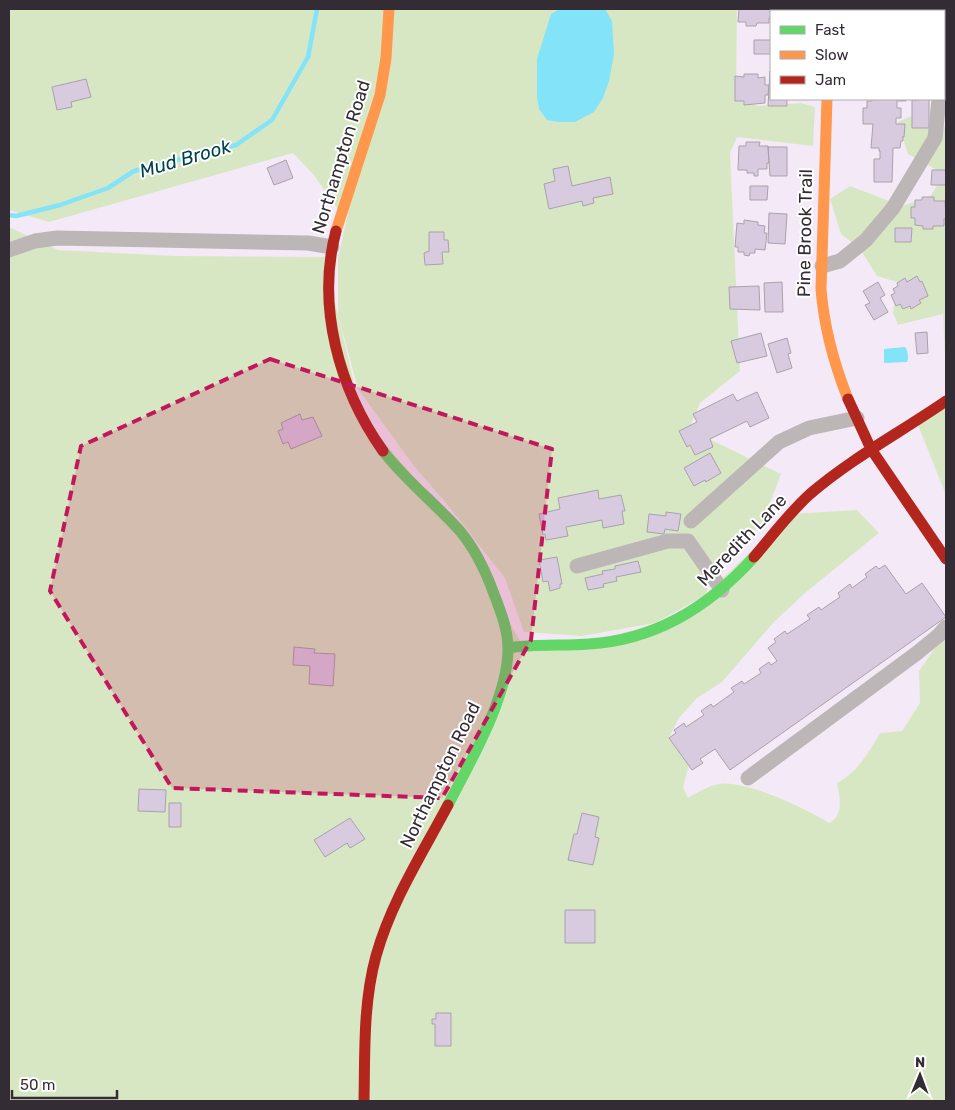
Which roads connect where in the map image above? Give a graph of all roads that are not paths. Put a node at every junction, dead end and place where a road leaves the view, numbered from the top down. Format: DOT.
graph roads {
  1 [pos="389,9"];
  2 [pos="827,100"];
  3 [pos="939,100"];
  4 [pos="332,247"];
  5 [pos="9,250"];
  6 [pos="822,266"];
  7 [pos="946,401"];
  8 [pos="857,418"];
  9 [pos="872,449"];
  10 [pos="691,521"];
  11 [pos="946,559"];
  12 [pos="577,566"];
  13 [pos="722,590"];
  14 [pos="946,627"];
  15 [pos="508,648"];
  16 [pos="748,778"];
  17 [pos="364,1101"];
  1 -- 4 [label="street, Northampton Road"];
  2 -- 6 [label="street, Pine Brook Trail"];
  3 -- 6 [label="street"];
  4 -- 5 [label="street"];
  4 -- 15 [label="street, Northampton Road"];
  6 -- 8 [label="street, Pine Brook Trail"];
  7 -- 9 [label="street, Meredith Lane"];
  8 -- 9 [label="street, Pine Brook Trail"];
  8 -- 10 [label="street"];
  9 -- 11 [label="street"];
  9 -- 13 [label="street, Meredith Lane"];
  12 -- 13 [label="street"];
  13 -- 15 [label="street, Meredith Lane"];
  14 -- 16 [label="street"];
  15 -- 17 [label="street, Northampton Road"];
}
